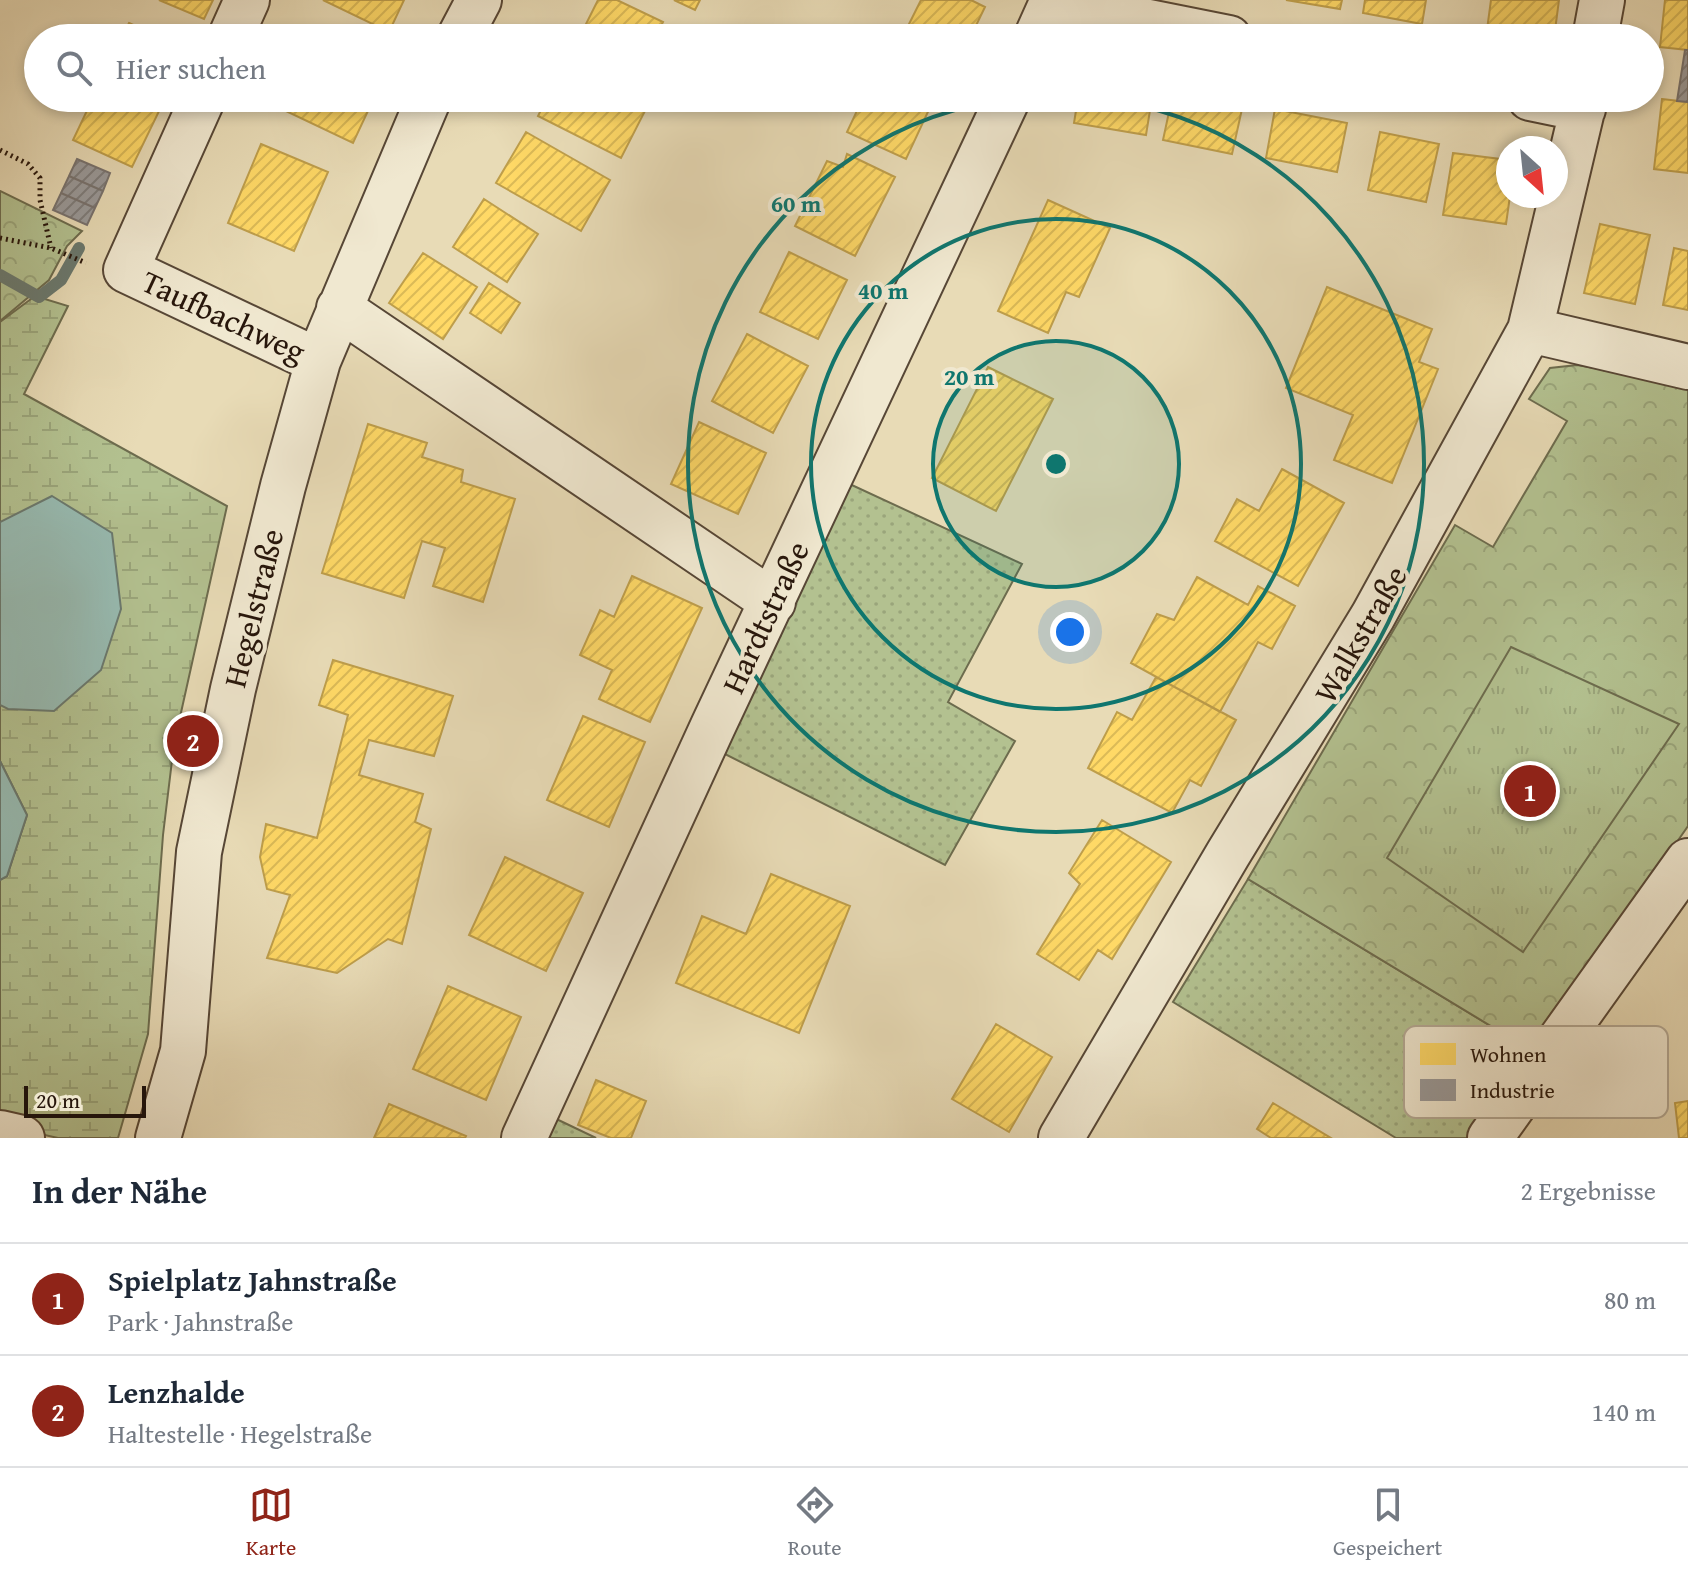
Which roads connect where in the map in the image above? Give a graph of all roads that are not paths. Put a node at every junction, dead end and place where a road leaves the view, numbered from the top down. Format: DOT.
graph roads {
  1 [pos="247,0"];
  2 [pos="479,0"];
  3 [pos="1602,0"];
  4 [pos="1047,14"];
  5 [pos="236,24"];
  6 [pos="466,24"];
  7 [pos="1123,24"];
  8 [pos="1598,24"];
  9 [pos="197,112"];
  10 [pos="423,112"];
  11 [pos="1001,112"];
  12 [pos="1582,112"];
  13 [pos="339,308"];
  14 [pos="1530,330"];
  15 [pos="318,361"];
  16 [pos="1688,367"];
  17 [pos="773,602"];
  18 [pos="1688,861"];
  19 [pos="1570,1026"];
  20 [pos="1504,1118"];
  21 [pos="0,1133"];
  22 [pos="22,1138"];
  23 [pos="158,1138"];
  24 [pos="524,1138"];
  25 [pos="1061,1138"];
  26 [pos="1490,1138"];
  1 -- 5 [label="street"];
  2 -- 6 [label="street"];
  3 -- 8 [label="street"];
  4 -- 7 [label="street"];
  9 -- 15 [label="street, Taufbachweg"];
  10 -- 13 [label="street, Hegelstraße"];
  11 -- 17 [label="street, Hardtstraße"];
  12 -- 14 [label="street, Walkstraße"];
  13 -- 15 [label="street, Hegelstraße"];
  13 -- 17 [label="street"];
  14 -- 16 [label="street"];
  14 -- 25 [label="street, Walkstraße"];
  15 -- 23 [label="street, Hegelstraße"];
  17 -- 24 [label="street, Hardtstraße"];
  18 -- 19 [label="street"];
  20 -- 26 [label="street"];
  21 -- 22 [label="street"];
}
